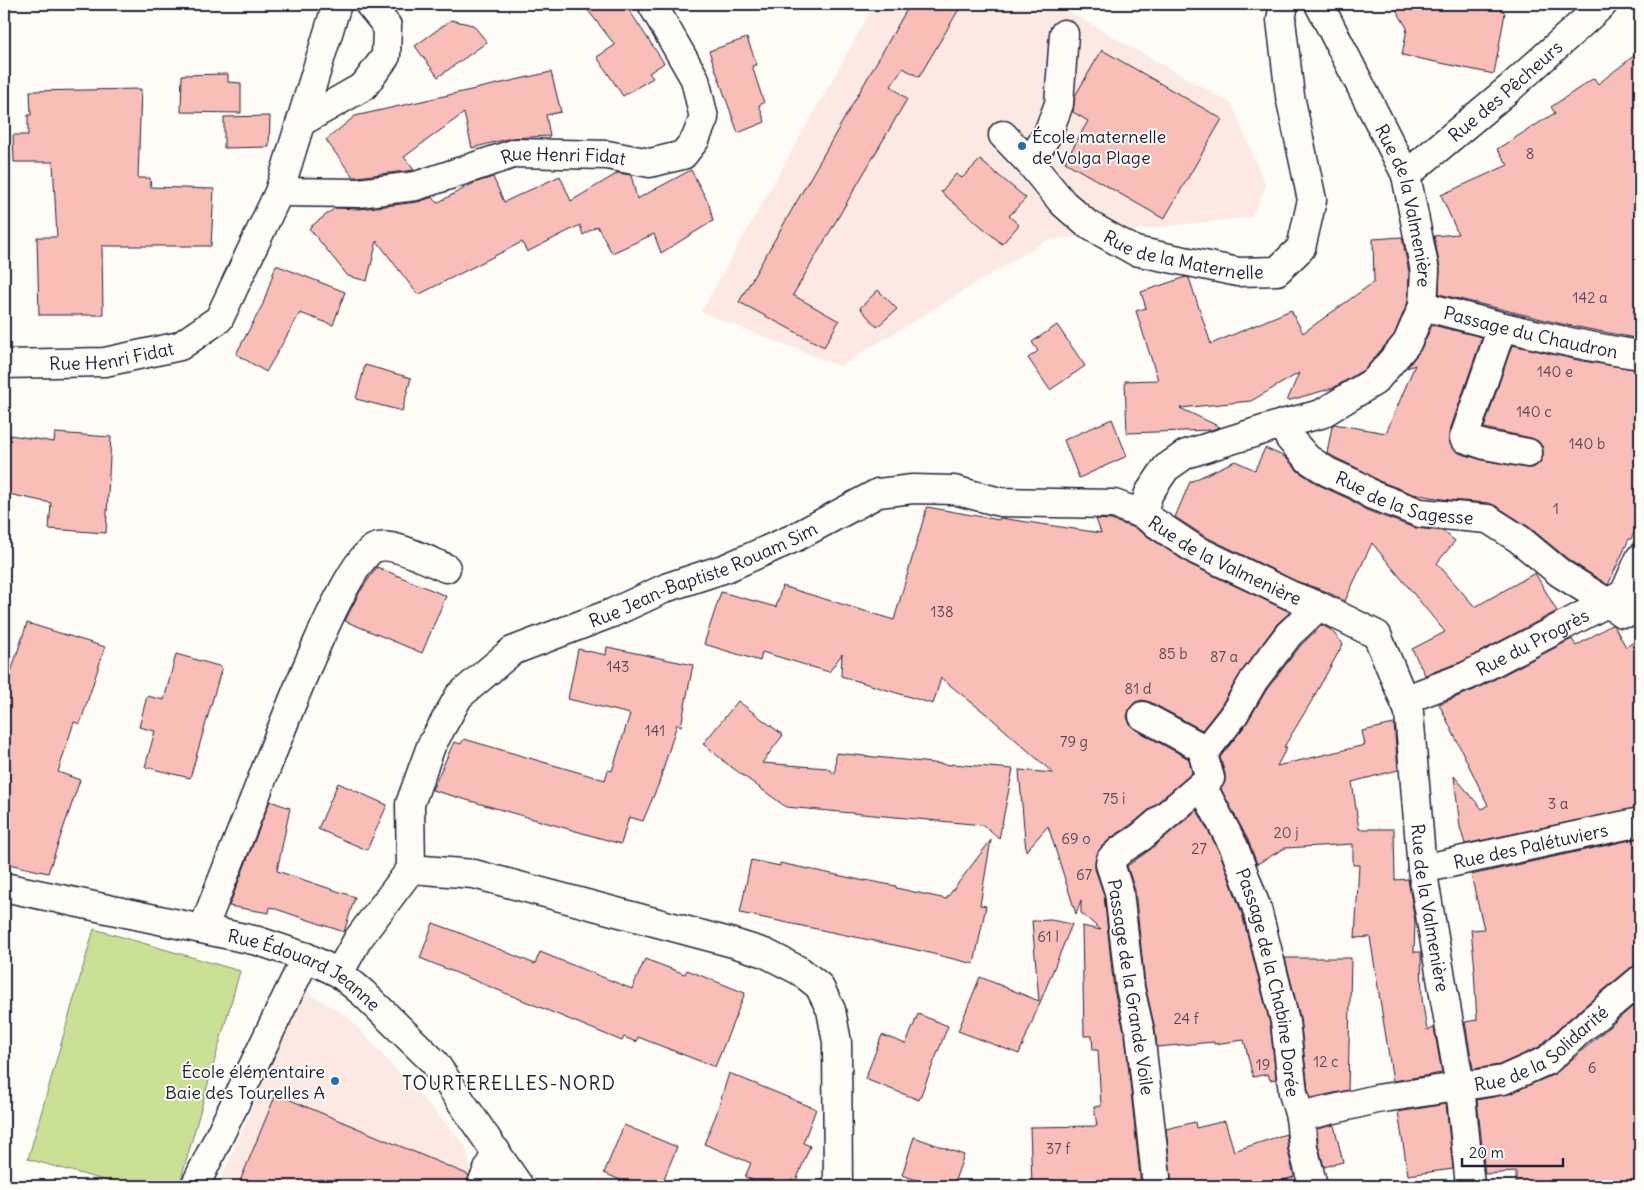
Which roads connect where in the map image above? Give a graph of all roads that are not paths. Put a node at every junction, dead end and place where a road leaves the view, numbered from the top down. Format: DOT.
graph roads {
  1 [pos="337,4"];
  2 [pos="369,4"];
  3 [pos="652,4"];
  4 [pos="1284,4"];
  5 [pos="1319,4"];
  6 [pos="1603,4"];
  7 [pos="1064,34"];
  8 [pos="301,122"];
  9 [pos="1003,134"];
  10 [pos="1030,163"];
  11 [pos="1406,175"];
  12 [pos="279,192"];
  13 [pos="1423,306"];
  14 [pos="1502,327"];
  15 [pos="1640,354"];
  16 [pos="4,364"];
  17 [pos="1282,424"];
  18 [pos="1528,453"];
  19 [pos="1142,514"];
  20 [pos="1640,558"];
  21 [pos="446,568"];
  22 [pos="1608,603"];
  23 [pos="1319,606"];
  24 [pos="1640,612"];
  25 [pos="1404,700"];
  26 [pos="1143,716"];
  27 [pos="1206,750"];
  28 [pos="1200,786"];
  29 [pos="1640,822"];
  30 [pos="411,869"];
  31 [pos="1422,869"];
  32 [pos="4,888"];
  33 [pos="203,929"];
  34 [pos="306,957"];
  35 [pos="339,973"];
  36 [pos="1640,980"];
  37 [pos="1460,1086"];
  38 [pos="1300,1117"];
  39 [pos="496,1150"];
  40 [pos="195,1186"];
  41 [pos="481,1186"];
  42 [pos="520,1186"];
  43 [pos="838,1186"];
  44 [pos="1157,1186"];
  45 [pos="1313,1186"];
  46 [pos="1470,1186"];
  1 -- 8 [label="street, Rue Henri Fidat"];
  2 -- 8 [label="street"];
  3 -- 12 [label="street, Rue Henri Fidat"];
  4 -- 10 [label="street, Rue de la Maternelle"];
  5 -- 11 [label="street, Rue de la Valmenière"];
  6 -- 11 [label="street, Rue des Pêcheurs"];
  7 -- 10 [label="street"];
  8 -- 12 [label="street, Rue Henri Fidat"];
  9 -- 10 [label="street, Rue de la Maternelle"];
  11 -- 13 [label="street, Rue de la Valmenière"];
  12 -- 16 [label="street, Rue Henri Fidat"];
  13 -- 14 [label="street, Passage du Chaudron"];
  13 -- 17 [label="street, Rue de la Valmenière"];
  14 -- 15 [label="street, Passage du Chaudron"];
  14 -- 18 [label="street"];
  17 -- 19 [label="street, Rue de la Valmenière"];
  17 -- 22 [label="street, Rue de la Sagesse"];
  19 -- 23 [label="street, Rue de la Valmenière"];
  19 -- 30 [label="street, Rue Jean-Baptiste Rouam Sim"];
  20 -- 22 [label="street, Rue du Progrès"];
  21 -- 33 [label="street"];
  22 -- 24 [label="street, Rue de la Sagesse"];
  22 -- 25 [label="street, Rue du Progrès"];
  23 -- 25 [label="street, Rue de la Valmenière"];
  23 -- 27 [label="street"];
  25 -- 31 [label="street, Rue de la Valmenière"];
  26 -- 27 [label="street"];
  27 -- 28 [label="street"];
  28 -- 38 [label="street, Passage de la Chabine Dorée"];
  28 -- 44 [label="street, Passage de la Grande Voile"];
  29 -- 31 [label="street, Rue des Palétuviers"];
  30 -- 35 [label="street"];
  30 -- 43 [label="street"];
  31 -- 37 [label="street, Rue de la Valmenière"];
  32 -- 33 [label="street, Rue Édouard Jeanne"];
  33 -- 34 [label="street, Rue Édouard Jeanne"];
  34 -- 35 [label="street, Rue Édouard Jeanne"];
  34 -- 40 [label="street"];
  35 -- 39 [label="street, Rue Édouard Jeanne"];
  36 -- 37 [label="street, Rue de la Solidarité"];
  37 -- 38 [label="street, Rue de la Solidarité"];
  37 -- 46 [label="street, Rue de la Valmenière"];
  38 -- 45 [label="street, Passage de la Chabine Dorée"];
  39 -- 41 [label="street"];
  39 -- 42 [label="street, Rue Édouard Jeanne"];
}
